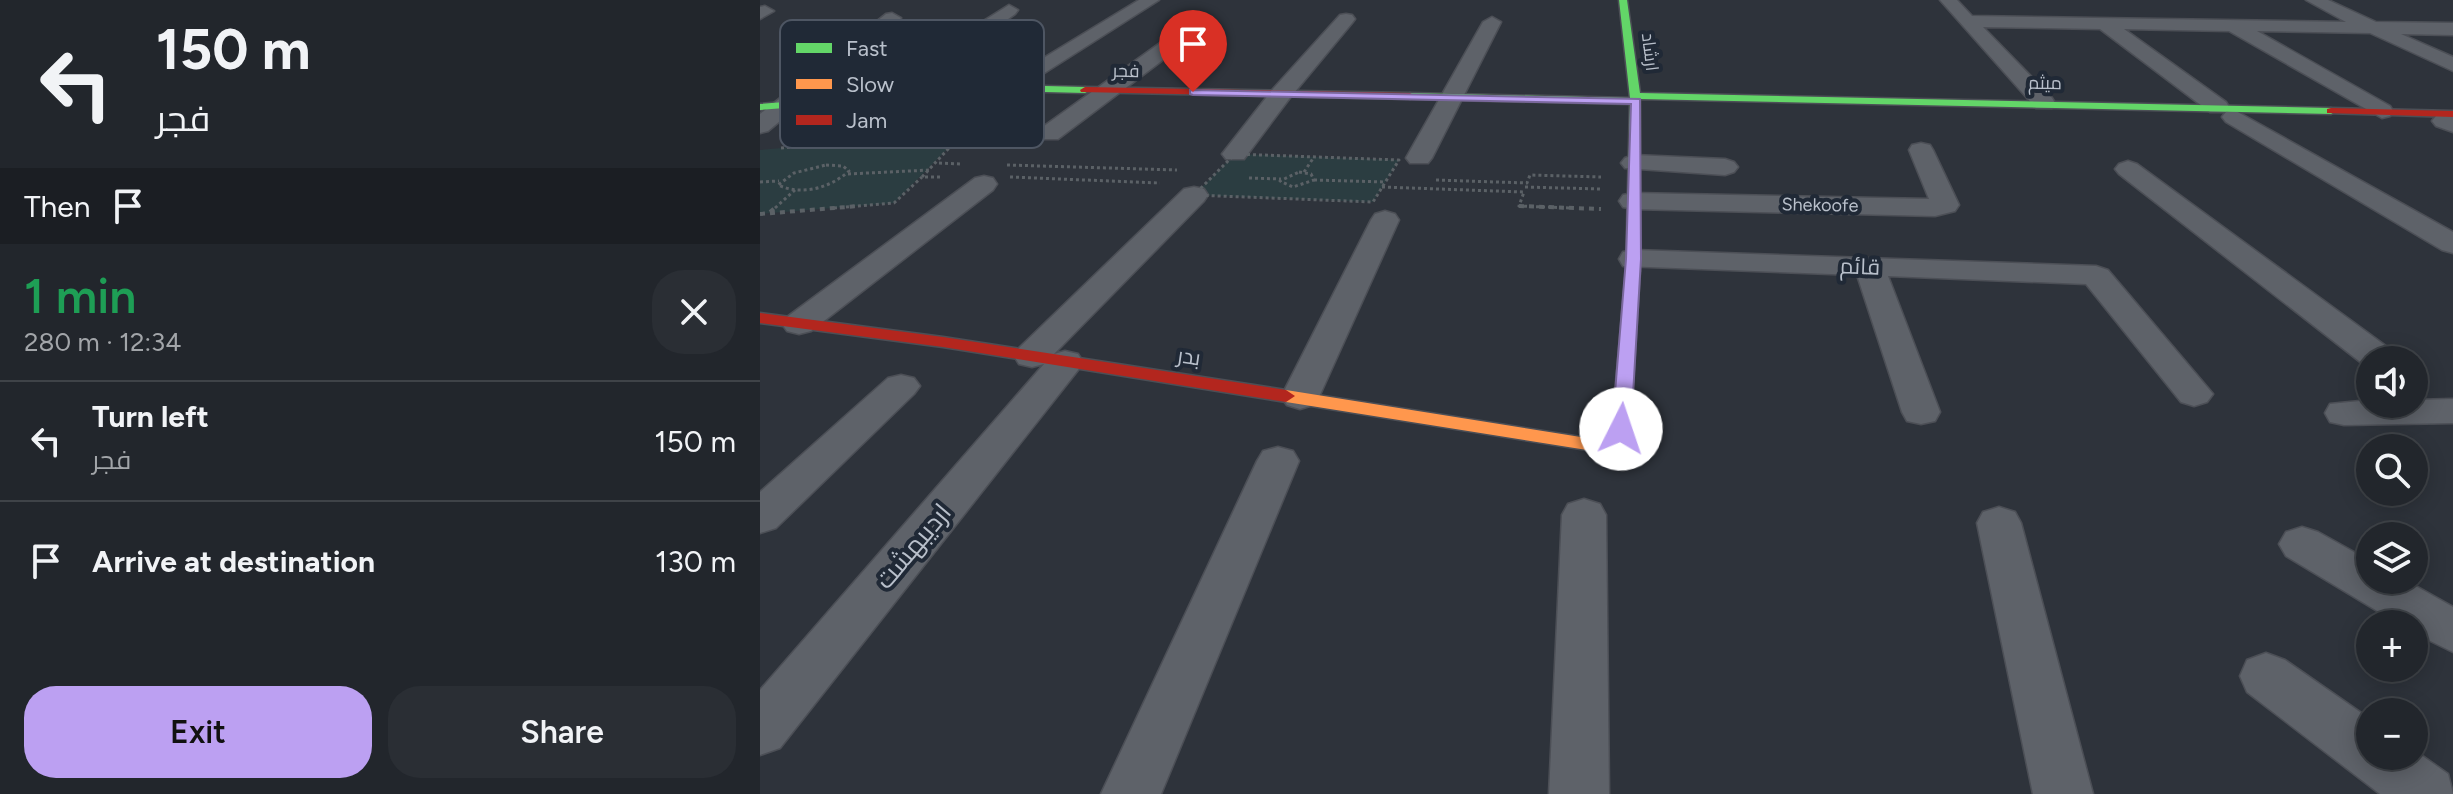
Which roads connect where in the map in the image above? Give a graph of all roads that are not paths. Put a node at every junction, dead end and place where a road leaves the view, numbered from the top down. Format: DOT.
graph roads {
  1 [pos="1151,0"];
  2 [pos="1623,0"];
  3 [pos="1948,0"];
  4 [pos="2073,0"];
  5 [pos="2314,0"];
  6 [pos="2202,6"];
  7 [pos="1009,10"];
  8 [pos="892,18"];
  9 [pos="1346,19"];
  10 [pos="890,20"];
  11 [pos="995,20"];
  12 [pos="1969,21"];
  13 [pos="1492,22"];
  14 [pos="2104,24"];
  15 [pos="2234,26"];
  16 [pos="2373,28"];
  17 [pos="2453,29"];
  18 [pos="1181,37"];
  19 [pos="1044,64"];
  20 [pos="2453,65"];
  21 [pos="1044,89"];
  22 [pos="1105,90"];
  23 [pos="1281,94"];
  24 [pos="1451,99"];
  25 [pos="1636,101"];
  26 [pos="1670,102"];
  27 [pos="2044,103"];
  28 [pos="780,105"];
  29 [pos="760,107"];
  30 [pos="780,111"];
  31 [pos="2382,111"];
  32 [pos="2226,112"];
  33 [pos="2451,120"];
  34 [pos="760,126"];
  35 [pos="1049,134"];
  36 [pos="1921,150"];
  37 [pos="1419,158"];
  38 [pos="1227,162"];
  39 [pos="1725,167"];
  40 [pos="2128,169"];
  41 [pos="989,172"];
  42 [pos="1196,181"];
  43 [pos="1634,188"];
  44 [pos="1385,220"];
  45 [pos="2453,244"];
  46 [pos="1634,259"];
  47 [pos="1869,266"];
  48 [pos="760,318"];
  49 [pos="799,324"];
  50 [pos="2362,346"];
  51 [pos="1049,359"];
  52 [pos="901,386"];
  53 [pos="2194,394"];
  54 [pos="2428,395"];
  55 [pos="1300,397"];
  56 [pos="1921,412"];
  57 [pos="2452,412"];
  58 [pos="2344,413"];
  59 [pos="1609,440"];
  60 [pos="1278,461"];
  61 [pos="1584,515"];
  62 [pos="760,517"];
  63 [pos="1999,523"];
  64 [pos="2302,544"];
  65 [pos="2453,631"];
  66 [pos="2266,676"];
  67 [pos="760,730"];
  68 [pos="2356,742"];
  69 [pos="2394,770"];
  70 [pos="1131,794"];
  71 [pos="1579,794"];
  72 [pos="2063,794"];
  73 [pos="2427,794"];
  1 -- 19 [label="street"];
  2 -- 25 [label="street, ارشاد"];
  3 -- 12 [label="street"];
  4 -- 14 [label="street"];
  5 -- 16 [label="street"];
  6 -- 15 [label="street"];
  7 -- 11 [label="street"];
  8 -- 10 [label="street"];
  9 -- 23 [label="street"];
  12 -- 14 [label="street"];
  12 -- 27 [label="street"];
  13 -- 24 [label="street"];
  14 -- 15 [label="street"];
  14 -- 32 [label="street"];
  15 -- 16 [label="street"];
  15 -- 31 [label="street"];
  16 -- 17 [label="street"];
  16 -- 20 [label="street"];
  18 -- 22 [label="street"];
  21 -- 22 [label="street, فجر"];
  22 -- 23 [label="street, فجر"];
  22 -- 35 [label="street"];
  23 -- 24 [label="street, فجر"];
  23 -- 38 [label="street"];
  24 -- 25 [label="street, فجر"];
  24 -- 37 [label="street"];
  25 -- 26 [label="street, میثم"];
  25 -- 43 [label="street, ارشاد"];
  26 -- 27 [label="street, میثم"];
  26 -- 32 [label="street, میثم"];
  27 -- 32 [label="street, میثم"];
  28 -- 29 [label="street, فجر"];
  30 -- 34 [label="street"];
  31 -- 32 [label="street, میثم"];
  31 -- 33 [label="street, میثم"];
  32 -- 33 [label="street, میثم"];
  32 -- 45 [label="street"];
  36 -- 43 [label="street, Shekoofe"];
  39 -- 43 [label="street"];
  40 -- 50 [label="street"];
  41 -- 49 [label="street"];
  42 -- 51 [label="street, اردیبهشت"];
  43 -- 46 [label="street, ارشاد"];
  44 -- 55 [label="street"];
  46 -- 47 [label="street, قائم"];
  46 -- 59 [label="street, ارشاد"];
  47 -- 53 [label="street, قائم"];
  47 -- 56 [label="street"];
  48 -- 49 [label="street, بدر"];
  49 -- 51 [label="street, بدر"];
  51 -- 55 [label="street, بدر"];
  51 -- 67 [label="street, اردیبهشت"];
  52 -- 62 [label="street"];
  54 -- 57 [label="street"];
  55 -- 59 [label="street, بدر"];
  57 -- 58 [label="street"];
  60 -- 70 [label="street"];
  61 -- 71 [label="street"];
  63 -- 72 [label="street"];
  64 -- 65 [label="street"];
  66 -- 68 [label="street"];
  69 -- 73 [label="street"];
}
